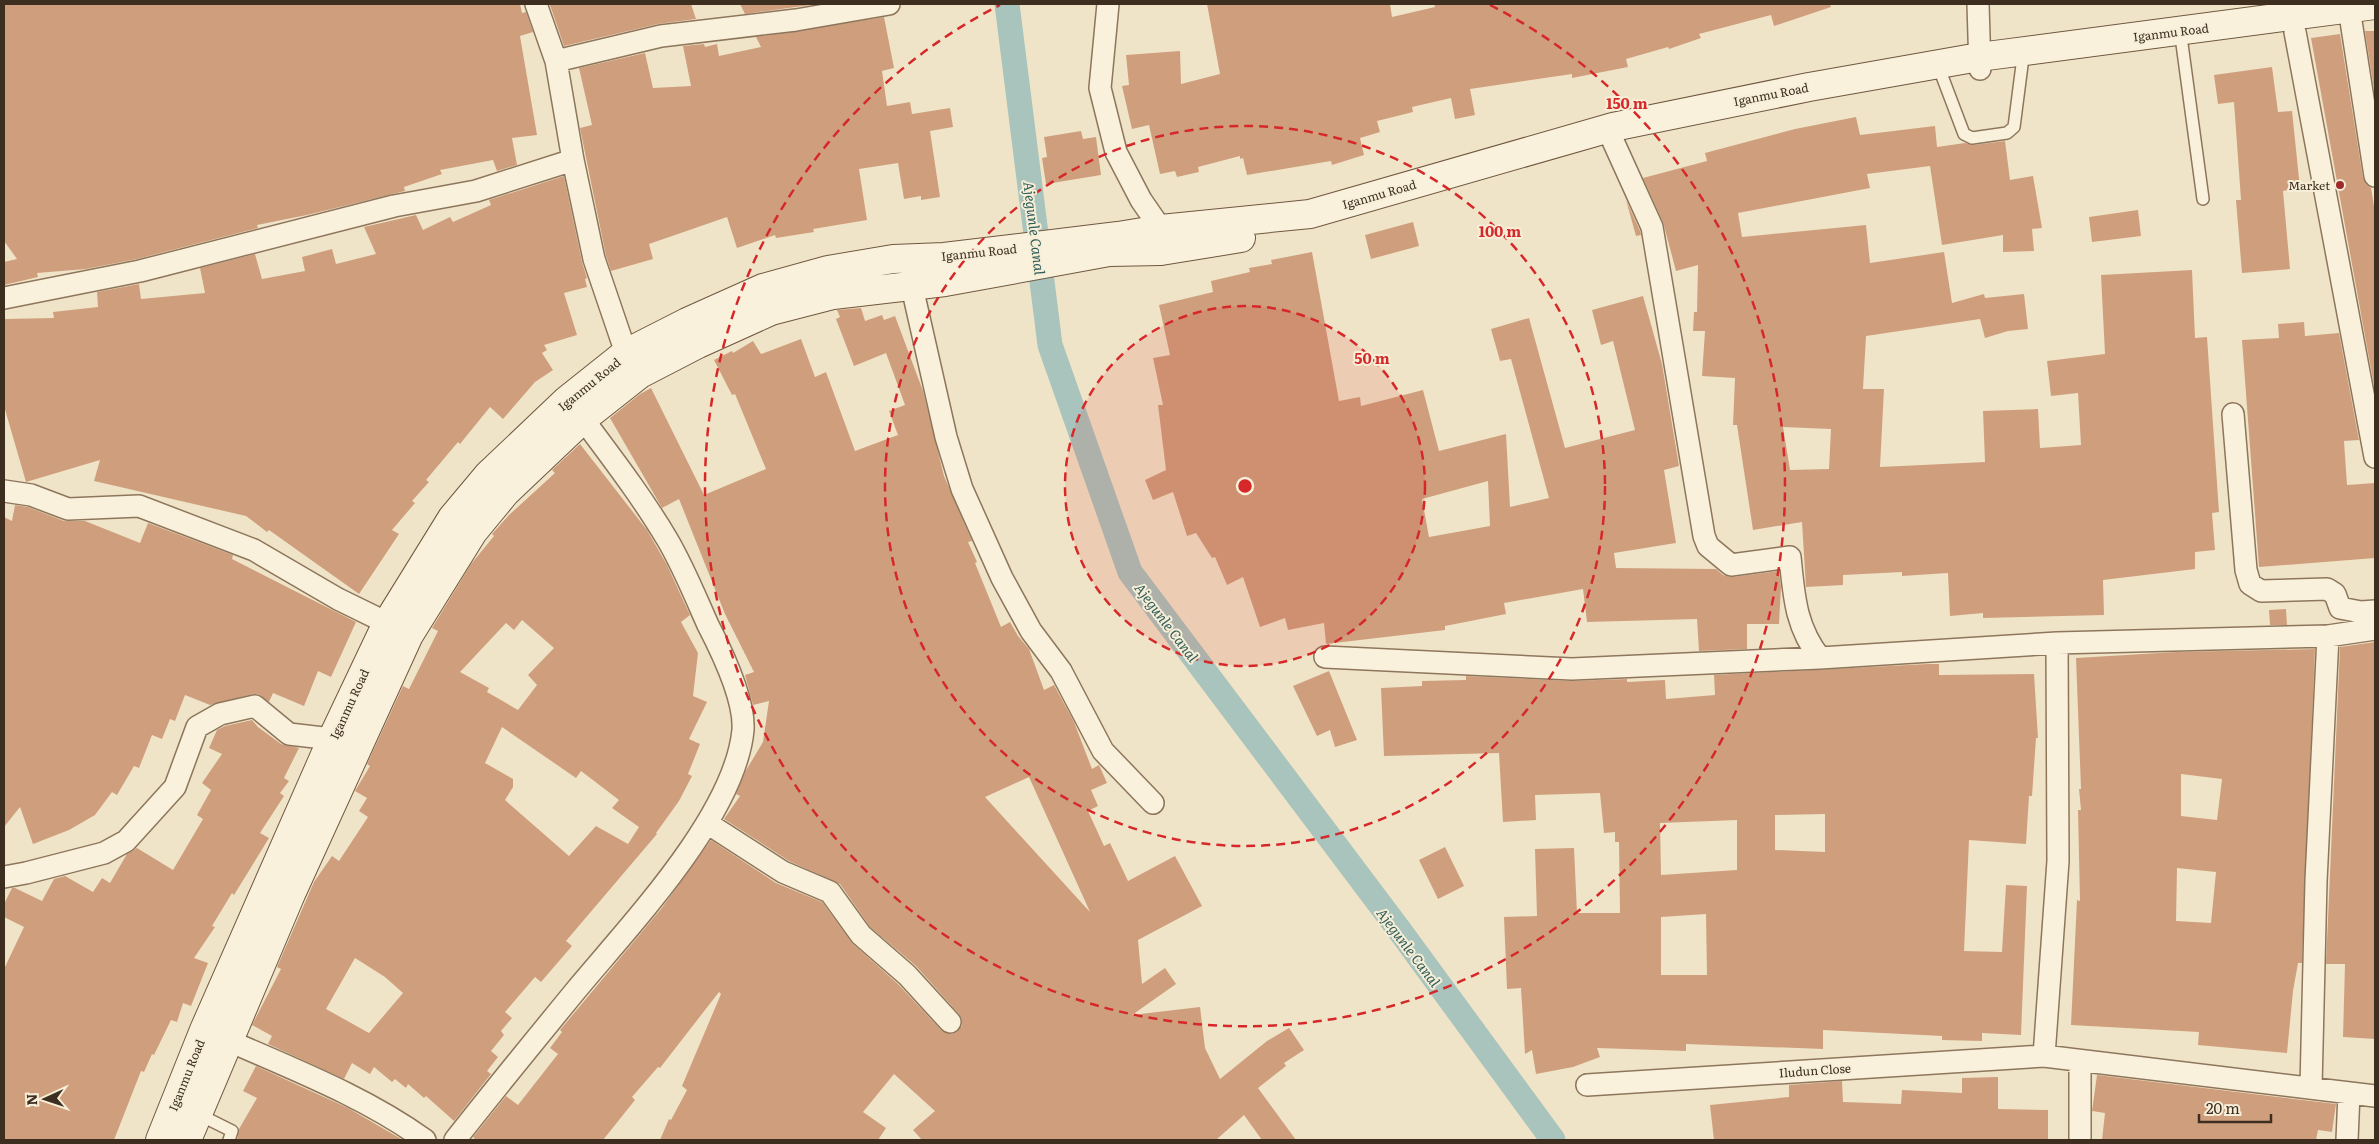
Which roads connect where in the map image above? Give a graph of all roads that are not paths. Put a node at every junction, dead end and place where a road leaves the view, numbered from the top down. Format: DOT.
graph roads {
  1 [pos="536,4"];
  2 [pos="889,4"];
  3 [pos="1108,4"];
  4 [pos="1978,4"];
  5 [pos="2375,5"];
  6 [pos="2363,19"];
  7 [pos="2295,32"];
  8 [pos="2182,44"];
  9 [pos="556,61"];
  10 [pos="1979,63"];
  11 [pos="2022,65"];
  12 [pos="1942,76"];
  13 [pos="1613,134"];
  14 [pos="572,160"];
  15 [pos="2375,176"];
  16 [pos="2203,199"];
  17 [pos="1161,229"];
  18 [pos="1114,244"];
  19 [pos="944,270"];
  20 [pos="912,287"];
  21 [pos="4,298"];
  22 [pos="626,353"];
  23 [pos="2234,414"];
  24 [pos="583,419"];
  25 [pos="2375,457"];
  26 [pos="4,491"];
  27 [pos="2375,611"];
  28 [pos="387,623"];
  29 [pos="2375,629"];
  30 [pos="2328,636"];
  31 [pos="2057,643"];
  32 [pos="1325,657"];
  33 [pos="1820,658"];
  34 [pos="344,744"];
  35 [pos="1153,803"];
  36 [pos="707,823"];
  37 [pos="4,876"];
  38 [pos="950,1022"];
  39 [pos="227,1040"];
  40 [pos="2044,1056"];
  41 [pos="2080,1061"];
  42 [pos="1587,1085"];
  43 [pos="2310,1086"];
  44 [pos="2349,1093"];
  45 [pos="2375,1096"];
  46 [pos="198,1114"];
  47 [pos="160,1140"];
  48 [pos="187,1140"];
  49 [pos="229,1140"];
  50 [pos="425,1140"];
  51 [pos="455,1140"];
  52 [pos="2080,1140"];
  53 [pos="2347,1140"];
  1 -- 9 [label="street"];
  2 -- 9 [label="street"];
  3 -- 17 [label="street"];
  4 -- 10 [label="street"];
  5 -- 10 [label="main road, Iganmu Road"];
  6 -- 7 [label="main road, Iganmu Road"];
  6 -- 15 [label="street"];
  7 -- 8 [label="main road, Iganmu Road"];
  7 -- 25 [label="street"];
  8 -- 11 [label="main road, Iganmu Road"];
  8 -- 16 [label="lane"];
  9 -- 14 [label="street"];
  10 -- 11 [label="main road, Iganmu Road"];
  10 -- 12 [label="main road, Iganmu Road"];
  10 -- 13 [label="main road, Iganmu Road"];
  11 -- 12 [label="lane"];
  12 -- 13 [label="main road, Iganmu Road"];
  13 -- 17 [label="main road, Iganmu Road"];
  13 -- 18 [label="main road, Iganmu Road"];
  13 -- 33 [label="street"];
  14 -- 21 [label="street"];
  14 -- 22 [label="street"];
  17 -- 18 [label="main road, Iganmu Road"];
  18 -- 19 [label="main road, Iganmu Road"];
  19 -- 20 [label="main road, Iganmu Road"];
  19 -- 22 [label="main road, Iganmu Road"];
  20 -- 24 [label="main road, Iganmu Road"];
  20 -- 35 [label="street"];
  22 -- 28 [label="main road, Iganmu Road"];
  23 -- 27 [label="street"];
  24 -- 34 [label="main road, Iganmu Road"];
  24 -- 36 [label="street"];
  26 -- 28 [label="street"];
  28 -- 34 [label="main road, Iganmu Road"];
  29 -- 30 [label="street"];
  30 -- 31 [label="street"];
  30 -- 43 [label="street"];
  31 -- 33 [label="street"];
  31 -- 40 [label="street"];
  32 -- 33 [label="street"];
  34 -- 37 [label="street"];
  34 -- 39 [label="main road, Iganmu Road"];
  34 -- 47 [label="main road, Iganmu Road"];
  36 -- 38 [label="street"];
  36 -- 51 [label="street"];
  39 -- 46 [label="main road, Iganmu Road"];
  39 -- 50 [label="street"];
  40 -- 41 [label="street, Iludun Close"];
  40 -- 42 [label="street, Iludun Close"];
  41 -- 43 [label="street, Iludun Close"];
  41 -- 52 [label="street"];
  43 -- 44 [label="street, Iludun Close"];
  44 -- 45 [label="street, Iludun Close"];
  44 -- 53 [label="street"];
  46 -- 48 [label="main road, Iganmu Road"];
  46 -- 49 [label="lane"];
}
